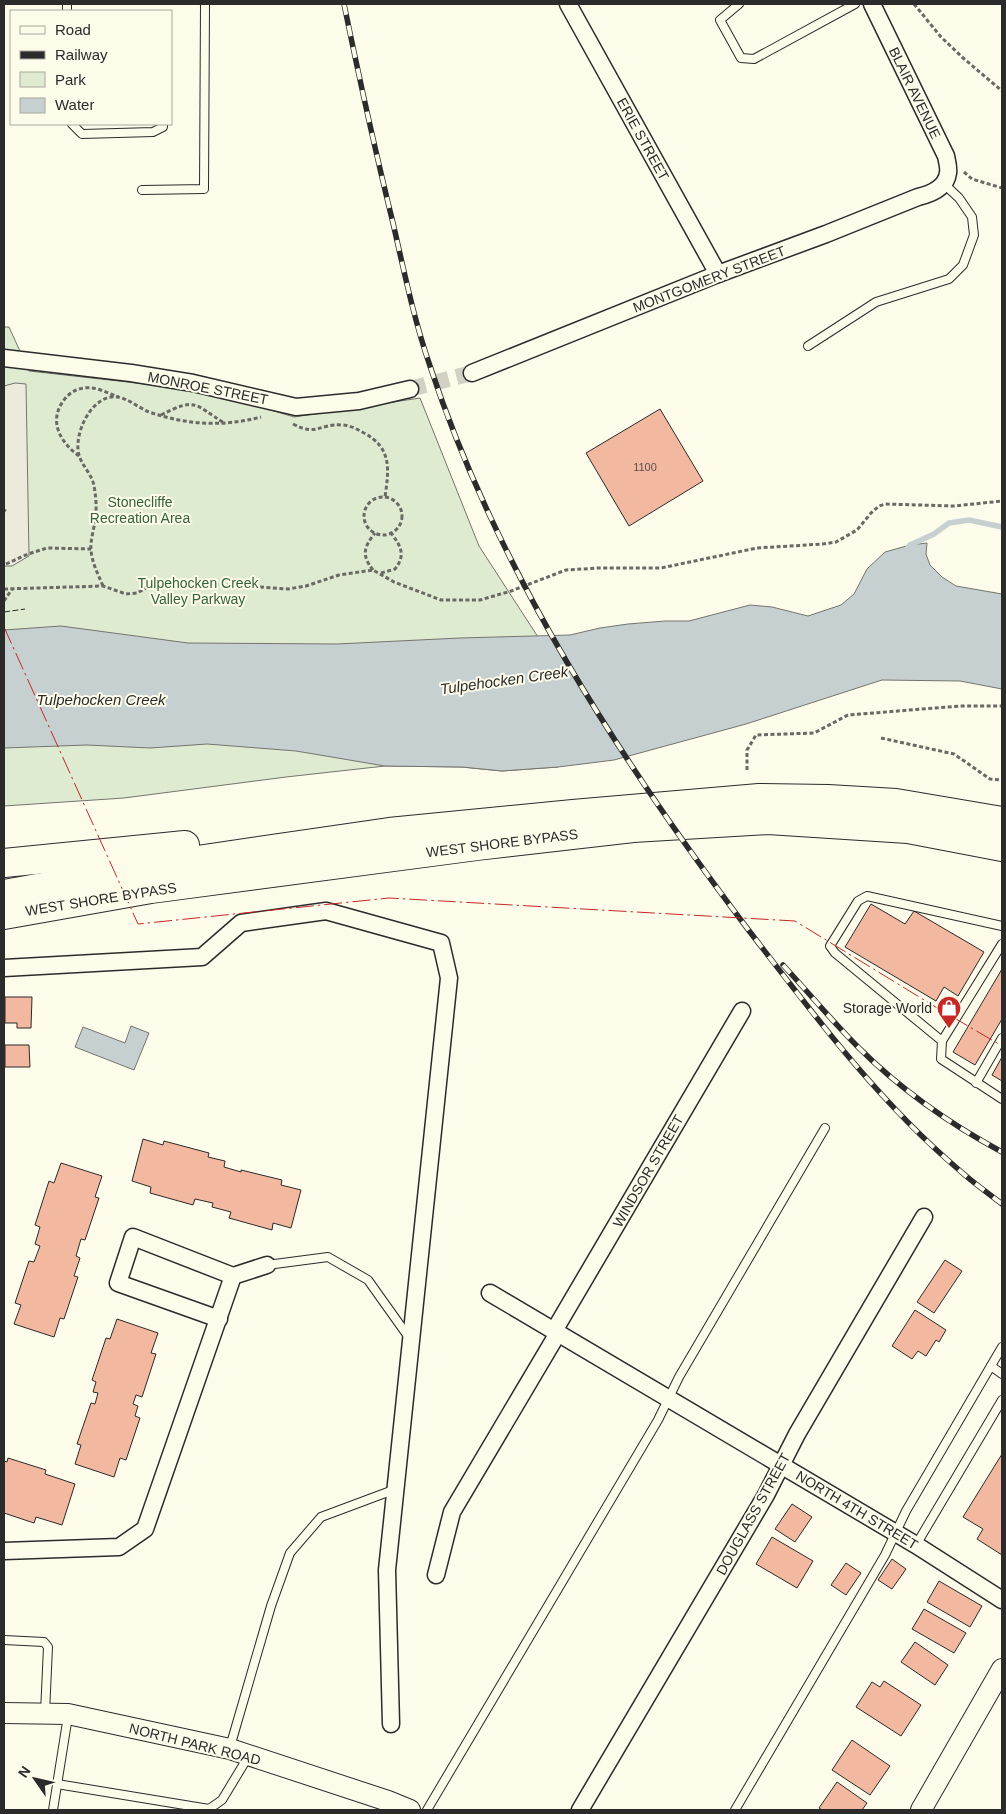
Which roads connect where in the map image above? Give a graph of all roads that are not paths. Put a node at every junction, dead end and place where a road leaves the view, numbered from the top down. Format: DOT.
graph roads {
  1 [pos="205,4"];
  2 [pos="568,4"];
  3 [pos="740,4"];
  4 [pos="855,4"];
  5 [pos="872,4"];
  6 [pos="73,125"];
  7 [pos="163,125"];
  8 [pos="943,183"];
  9 [pos="142,190"];
  10 [pos="718,274"];
  11 [pos="808,346"];
  12 [pos="4,359"];
  13 [pos="472,373"];
  14 [pos="410,389"];
  15 [pos="772,798"];
  16 [pos="1002,806"];
  17 [pos="572,814"];
  18 [pos="1002,821"];
  19 [pos="845,825"];
  20 [pos="1002,847"];
  21 [pos="1002,860"];
  22 [pos="4,863"];
  23 [pos="4,894"];
  24 [pos="4,915"];
  25 [pos="1002,926"];
  26 [pos="1002,944"];
  27 [pos="4,968"];
  28 [pos="742,1011"];
  29 [pos="1002,1038"];
  30 [pos="942,1041"];
  31 [pos="976,1083"];
  32 [pos="1002,1099"];
  33 [pos="825,1128"];
  34 [pos="924,1217"];
  35 [pos="267,1264"];
  36 [pos="233,1276"];
  37 [pos="490,1293"];
  38 [pos="219,1319"];
  39 [pos="556,1332"];
  40 [pos="411,1340"];
  41 [pos="1002,1347"];
  42 [pos="991,1366"];
  43 [pos="1002,1374"];
  44 [pos="668,1398"];
  45 [pos="1002,1400"];
  46 [pos="782,1465"];
  47 [pos="396,1489"];
  48 [pos="896,1532"];
  49 [pos="916,1545"];
  50 [pos="4,1551"];
  51 [pos="436,1575"];
  52 [pos="1002,1600"];
  53 [pos="4,1640"];
  54 [pos="1002,1669"];
  55 [pos="994,1691"];
  56 [pos="4,1713"];
  57 [pos="45,1714"];
  58 [pos="68,1714"];
  59 [pos="391,1724"];
  60 [pos="239,1752"];
  61 [pos="56,1784"];
  62 [pos="53,1810"];
  63 [pos="410,1810"];
  64 [pos="427,1810"];
  65 [pos="580,1810"];
  66 [pos="735,1810"];
  67 [pos="921,1810"];
  1 -- 9 [label="lane"];
  2 -- 10 [label="street, ERIE STREET"];
  3 -- 4 [label="lane"];
  5 -- 8 [label="street, BLAIR AVENUE"];
  6 -- 7 [label="lane"];
  8 -- 10 [label="street, MONTGOMERY STREET"];
  8 -- 11 [label="lane"];
  10 -- 13 [label="street, MONTGOMERY STREET"];
  12 -- 14 [label="street, MONROE STREET"];
  15 -- 16 [label="highway"];
  15 -- 17 [label="highway, WEST SHORE BYPASS"];
  15 -- 18 [label="highway, WEST SHORE BYPASS"];
  17 -- 22 [label="highway"];
  17 -- 23 [label="highway, WEST SHORE BYPASS"];
  19 -- 20 [label="highway, WEST SHORE BYPASS"];
  19 -- 21 [label="highway"];
  19 -- 24 [label="highway, WEST SHORE BYPASS"];
  25 -- 30 [label="lane"];
  26 -- 30 [label="lane"];
  27 -- 40 [label="street"];
  28 -- 39 [label="street, WINDSOR STREET"];
  29 -- 31 [label="lane"];
  30 -- 31 [label="lane"];
  31 -- 32 [label="lane"];
  33 -- 44 [label="lane"];
  34 -- 46 [label="street, DOUGLASS STREET"];
  35 -- 36 [label="street"];
  35 -- 40 [label="lane"];
  36 -- 38 [label="street"];
  36 -- 38 [label="street"];
  37 -- 39 [label="street, NORTH 4TH STREET"];
  38 -- 50 [label="street"];
  39 -- 44 [label="street, NORTH 4TH STREET"];
  39 -- 51 [label="street, WINDSOR STREET"];
  40 -- 47 [label="street"];
  41 -- 42 [label="lane"];
  42 -- 43 [label="lane"];
  42 -- 48 [label="lane"];
  44 -- 46 [label="street, NORTH 4TH STREET"];
  44 -- 64 [label="lane"];
  45 -- 49 [label="lane"];
  46 -- 48 [label="street, NORTH 4TH STREET"];
  46 -- 65 [label="street, DOUGLASS STREET"];
  47 -- 59 [label="street"];
  47 -- 60 [label="lane"];
  48 -- 49 [label="street, NORTH 4TH STREET"];
  48 -- 66 [label="lane"];
  49 -- 52 [label="street, NORTH 4TH STREET"];
  53 -- 57 [label="lane"];
  54 -- 55 [label="street"];
  55 -- 67 [label="street"];
  56 -- 57 [label="street, NORTH PARK ROAD"];
  57 -- 58 [label="street, NORTH PARK ROAD"];
  58 -- 60 [label="street, NORTH PARK ROAD"];
  58 -- 61 [label="lane"];
  60 -- 61 [label="lane"];
  60 -- 63 [label="street, NORTH PARK ROAD"];
  61 -- 62 [label="lane"];
}
